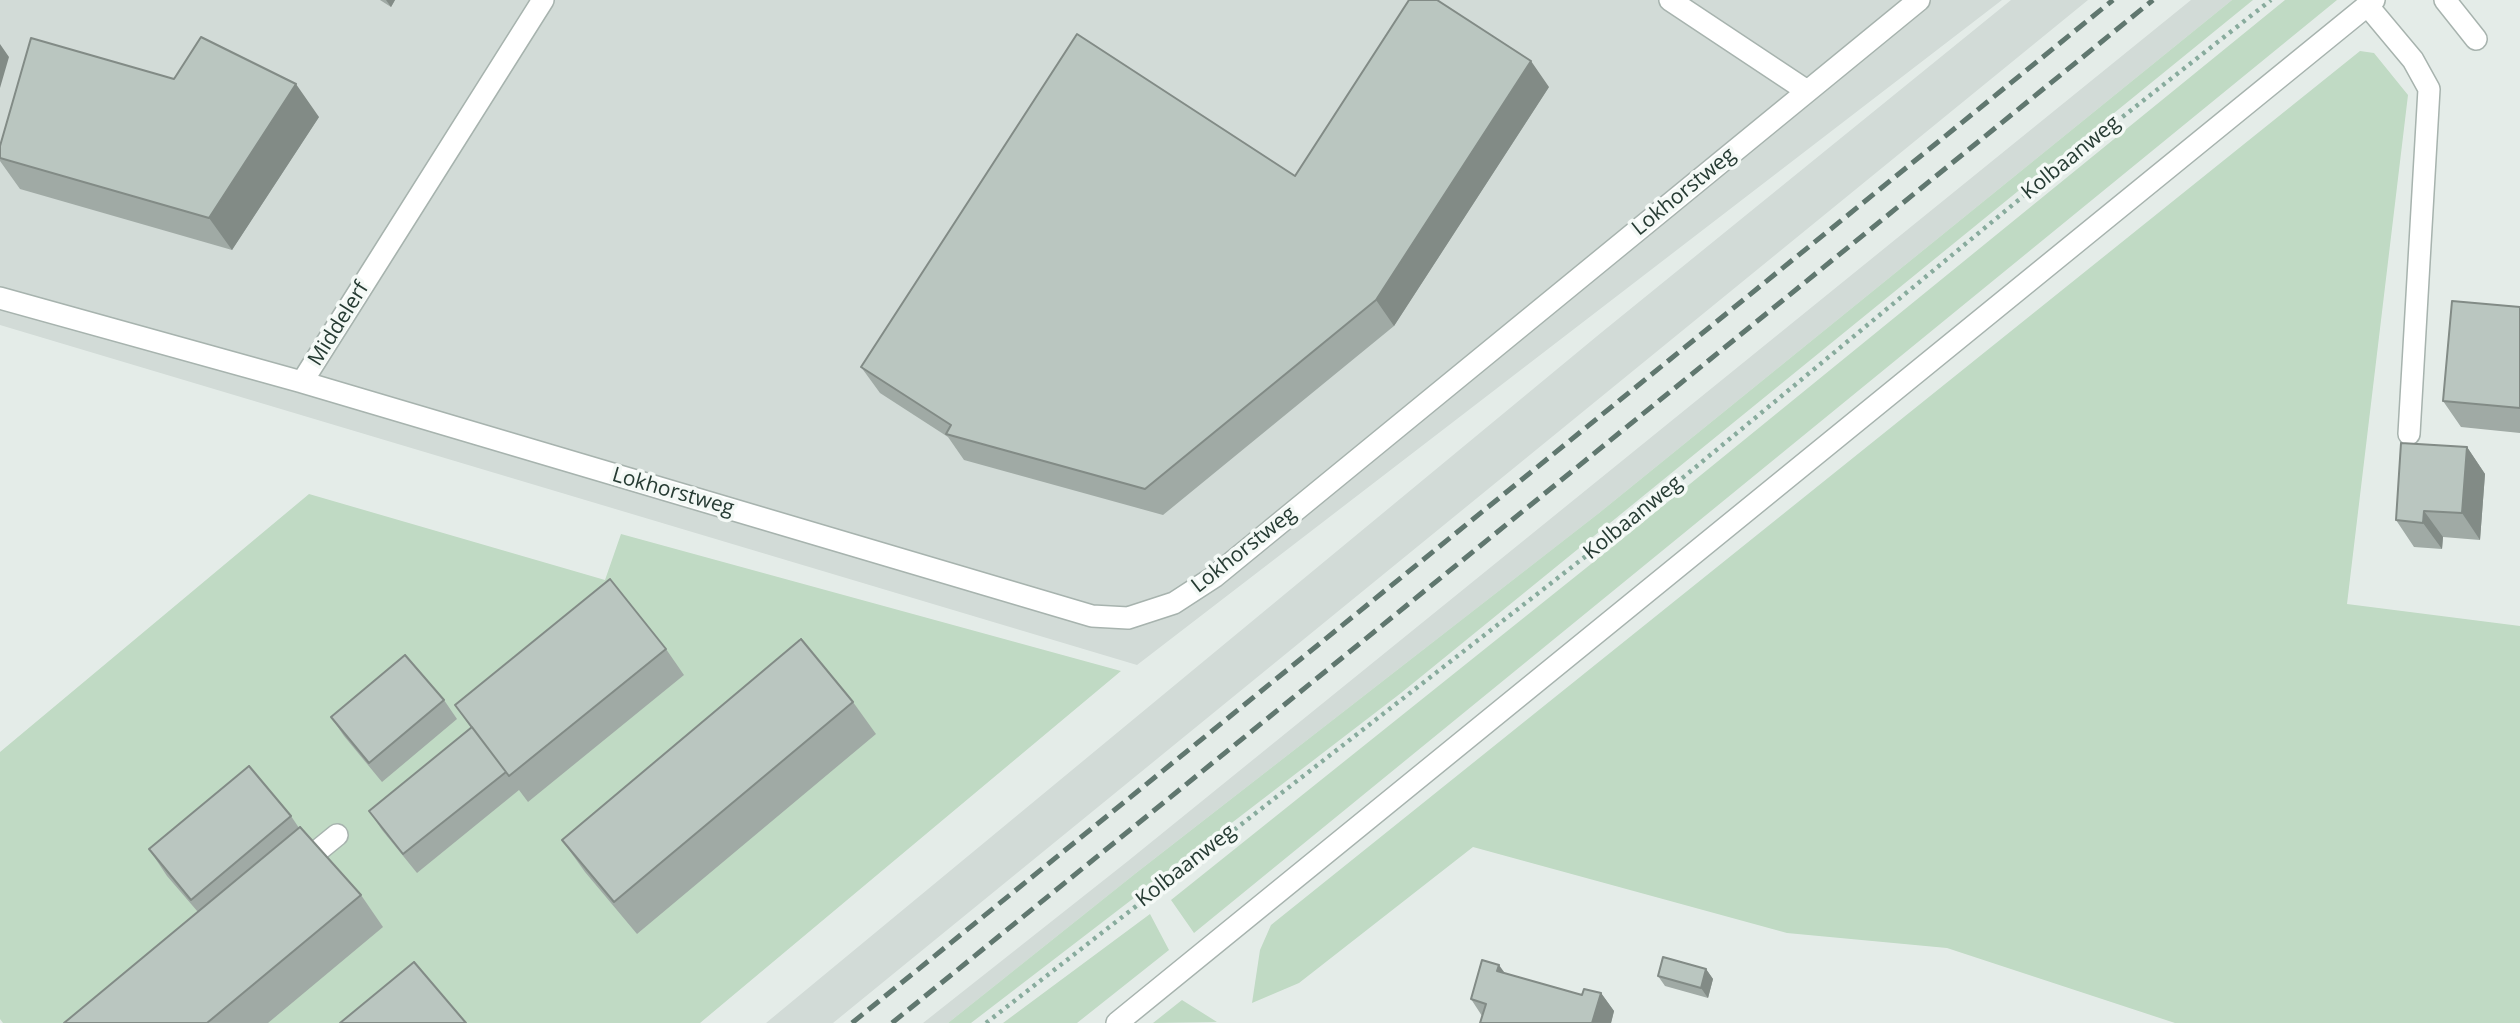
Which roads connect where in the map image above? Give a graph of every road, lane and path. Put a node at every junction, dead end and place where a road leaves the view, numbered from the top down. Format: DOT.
graph roads {
  1 [pos="543,0"];
  2 [pos="1670,0"];
  3 [pos="1919,0"];
  4 [pos="2271,0"];
  5 [pos="2445,0"];
  6 [pos="2370,2"];
  7 [pos="2476,39"];
  8 [pos="1807,91"];
  9 [pos="0,298"];
  10 [pos="302,382"];
  11 [pos="2409,434"];
  12 [pos="337,835"];
  13 [pos="284,878"];
  14 [pos="986,1023"];
  15 [pos="1117,1023"];
  1 -- 10 [label="street, Middelerf"];
  2 -- 8 [label="street"];
  3 -- 8 [label="street, Lokhorstweg"];
  4 -- 14 [label="path, Kolbaanweg"];
  5 -- 7 [label="street"];
  6 -- 11 [label="street"];
  6 -- 15 [label="street"];
  8 -- 10 [label="street, Lokhorstweg"];
  9 -- 10 [label="street, Middelerf"];
  12 -- 13 [label="street"];
}
